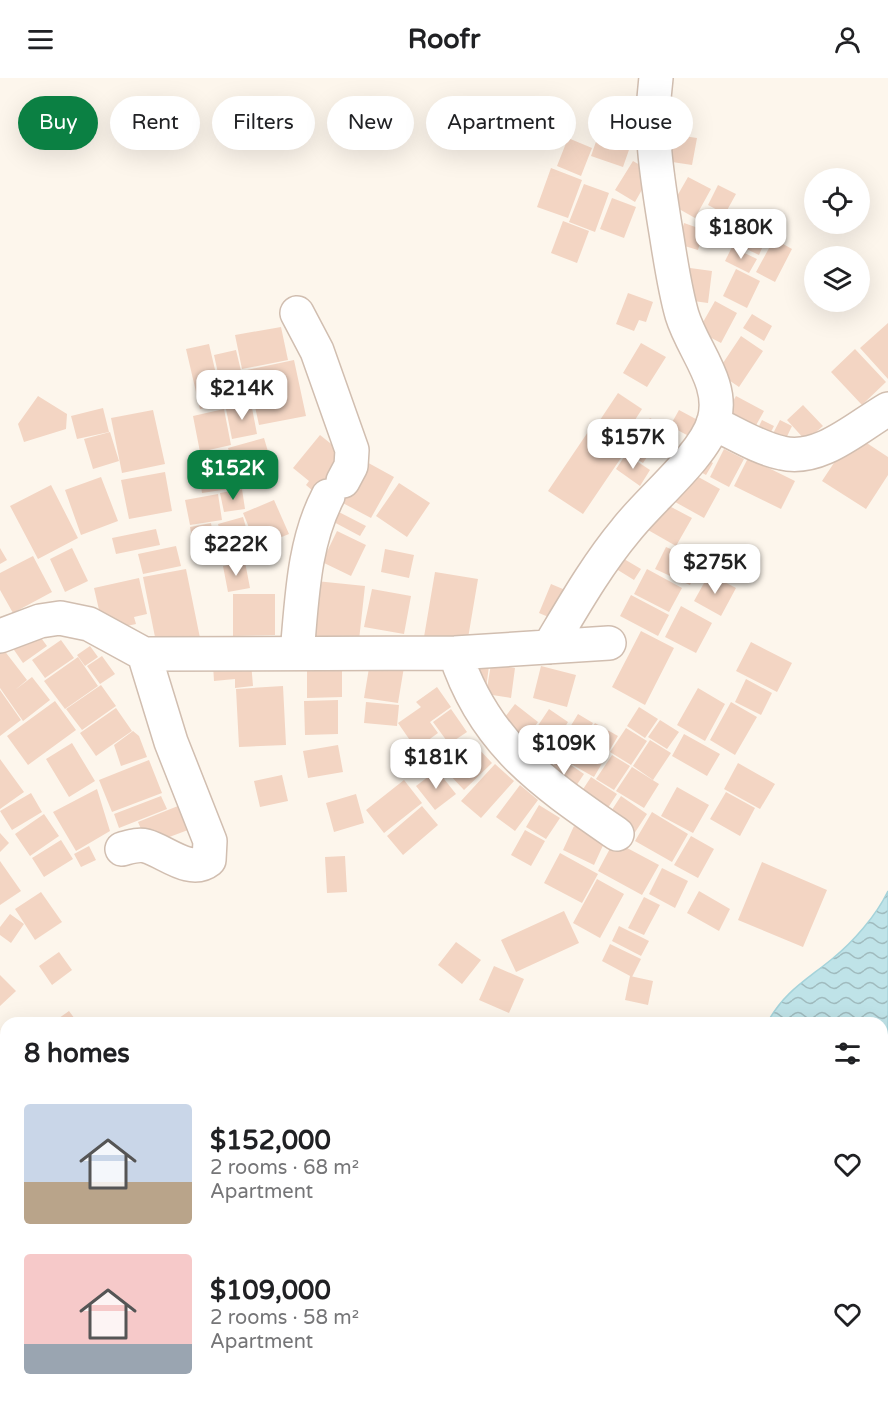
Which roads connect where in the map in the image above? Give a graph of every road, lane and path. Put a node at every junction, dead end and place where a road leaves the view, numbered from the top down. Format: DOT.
graph roads {
  1 [pos="656,78"];
  2 [pos="297,313"];
  3 [pos="888,410"];
  4 [pos="713,423"];
  5 [pos="0,636"];
  6 [pos="609,643"];
  7 [pos="549,648"];
  8 [pos="297,653"];
  9 [pos="455,653"];
  10 [pos="144,654"];
  11 [pos="617,834"];
  12 [pos="122,849"];
  1 -- 4 [label="street"];
  2 -- 8 [label="street"];
  3 -- 4 [label="street"];
  4 -- 7 [label="street"];
  5 -- 10 [label="street"];
  6 -- 7 [label="street"];
  7 -- 9 [label="street"];
  8 -- 9 [label="street"];
  8 -- 10 [label="street"];
  9 -- 11 [label="street"];
  10 -- 12 [label="street"];
}
